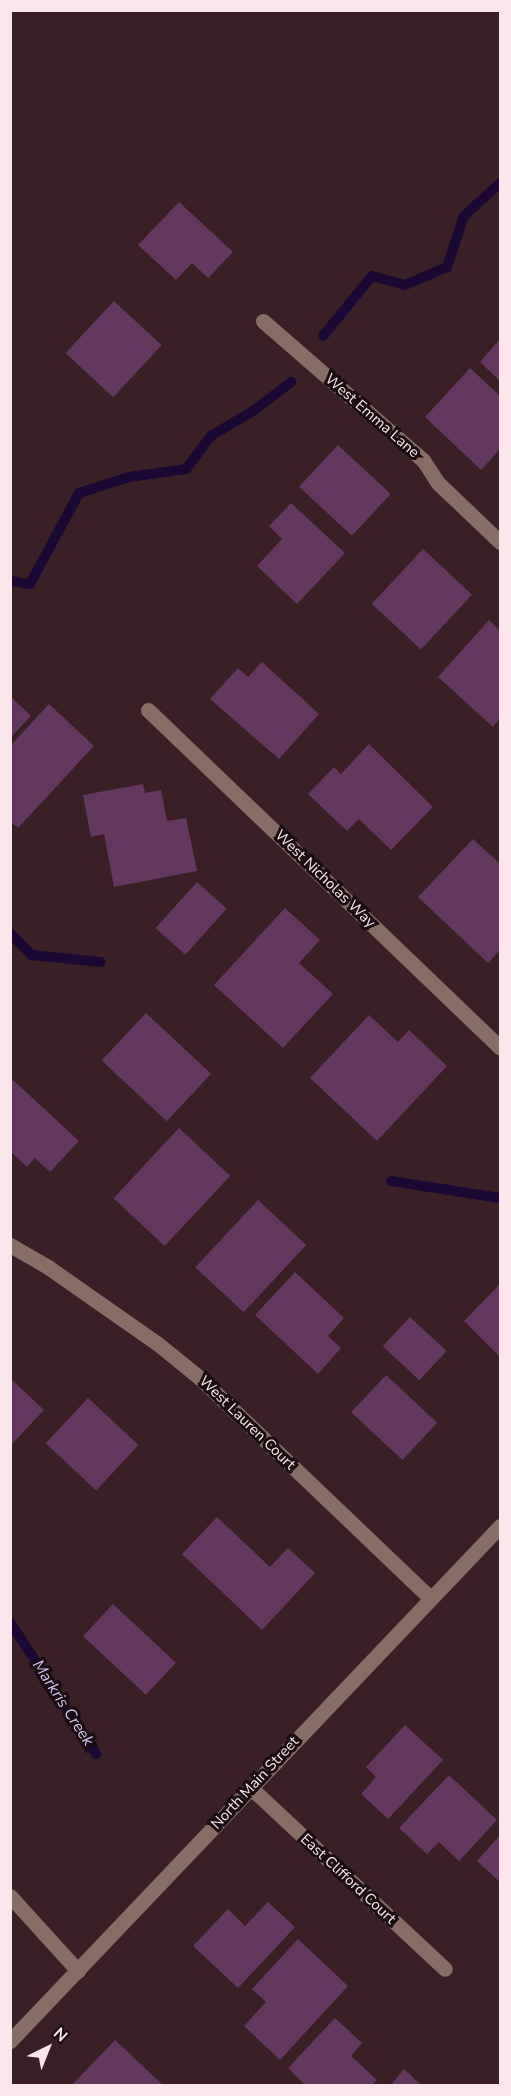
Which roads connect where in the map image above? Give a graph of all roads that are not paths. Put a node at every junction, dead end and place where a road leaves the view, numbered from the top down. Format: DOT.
graph roads {
  1 [pos="263,321"];
  2 [pos="501,542"];
  3 [pos="148,710"];
  4 [pos="501,1048"];
  5 [pos="10,1245"];
  6 [pos="501,1526"];
  7 [pos="430,1598"];
  8 [pos="251,1788"];
  9 [pos="10,1896"];
  10 [pos="445,1969"];
  11 [pos="78,1971"];
  12 [pos="10,2041"];
  1 -- 2 [label="street, West Emma Lane"];
  3 -- 4 [label="street, West Nicholas Way"];
  5 -- 7 [label="street, West Lauren Court"];
  6 -- 7 [label="street, North Main Street"];
  7 -- 8 [label="street, North Main Street"];
  8 -- 10 [label="street, East Clifford Court"];
  8 -- 11 [label="street, North Main Street"];
  9 -- 11 [label="street"];
  11 -- 12 [label="street, North Main Street"];
}
